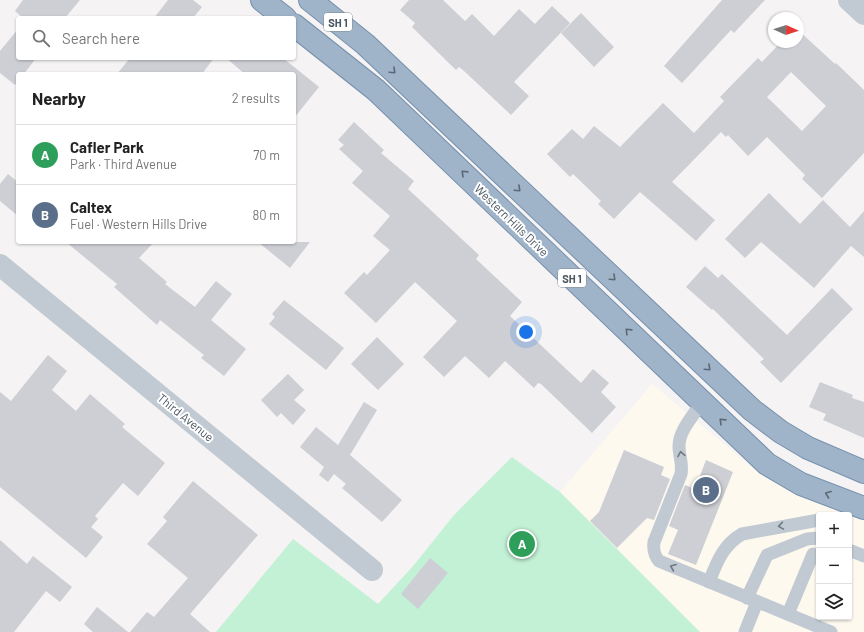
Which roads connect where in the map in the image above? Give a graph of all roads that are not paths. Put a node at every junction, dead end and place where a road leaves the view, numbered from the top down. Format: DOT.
graph roads {
  1 [pos="262,0"];
  2 [pos="310,0"];
  3 [pos="849,0"];
  4 [pos="864,14"];
  5 [pos="282,16"];
  6 [pos="296,27"];
  7 [pos="0,265"];
  8 [pos="702,402"];
  9 [pos="864,472"];
  10 [pos="864,508"];
  11 [pos="864,513"];
  12 [pos="852,515"];
  13 [pos="816,521"];
  14 [pos="816,538"];
  15 [pos="852,551"];
  16 [pos="813,554"];
  17 [pos="864,556"];
  18 [pos="372,570"];
  19 [pos="709,582"];
  20 [pos="752,600"];
  21 [pos="788,614"];
  22 [pos="745,632"];
  23 [pos="831,632"];
  1 -- 5 [label="highway"];
  2 -- 9 [label="highway, SH 1, one-way"];
  3 -- 4 [label="street"];
  8 -- 6 [label="highway, Western Hills Drive / SH 1, one-way"];
  7 -- 18 [label="street, Third Avenue"];
  10 -- 8 [label="highway, Western Hills Drive / SH 1, one-way"];
  19 -- 8 [label="lane, one-way"];
  11 -- 12 [label="lane"];
  13 -- 19 [label="lane, one-way"];
  14 -- 20 [label="lane"];
  15 -- 17 [label="lane"];
  16 -- 21 [label="lane"];
  19 -- 20 [label="lane"];
  20 -- 21 [label="lane"];
  20 -- 22 [label="lane"];
  21 -- 23 [label="lane"];
}
